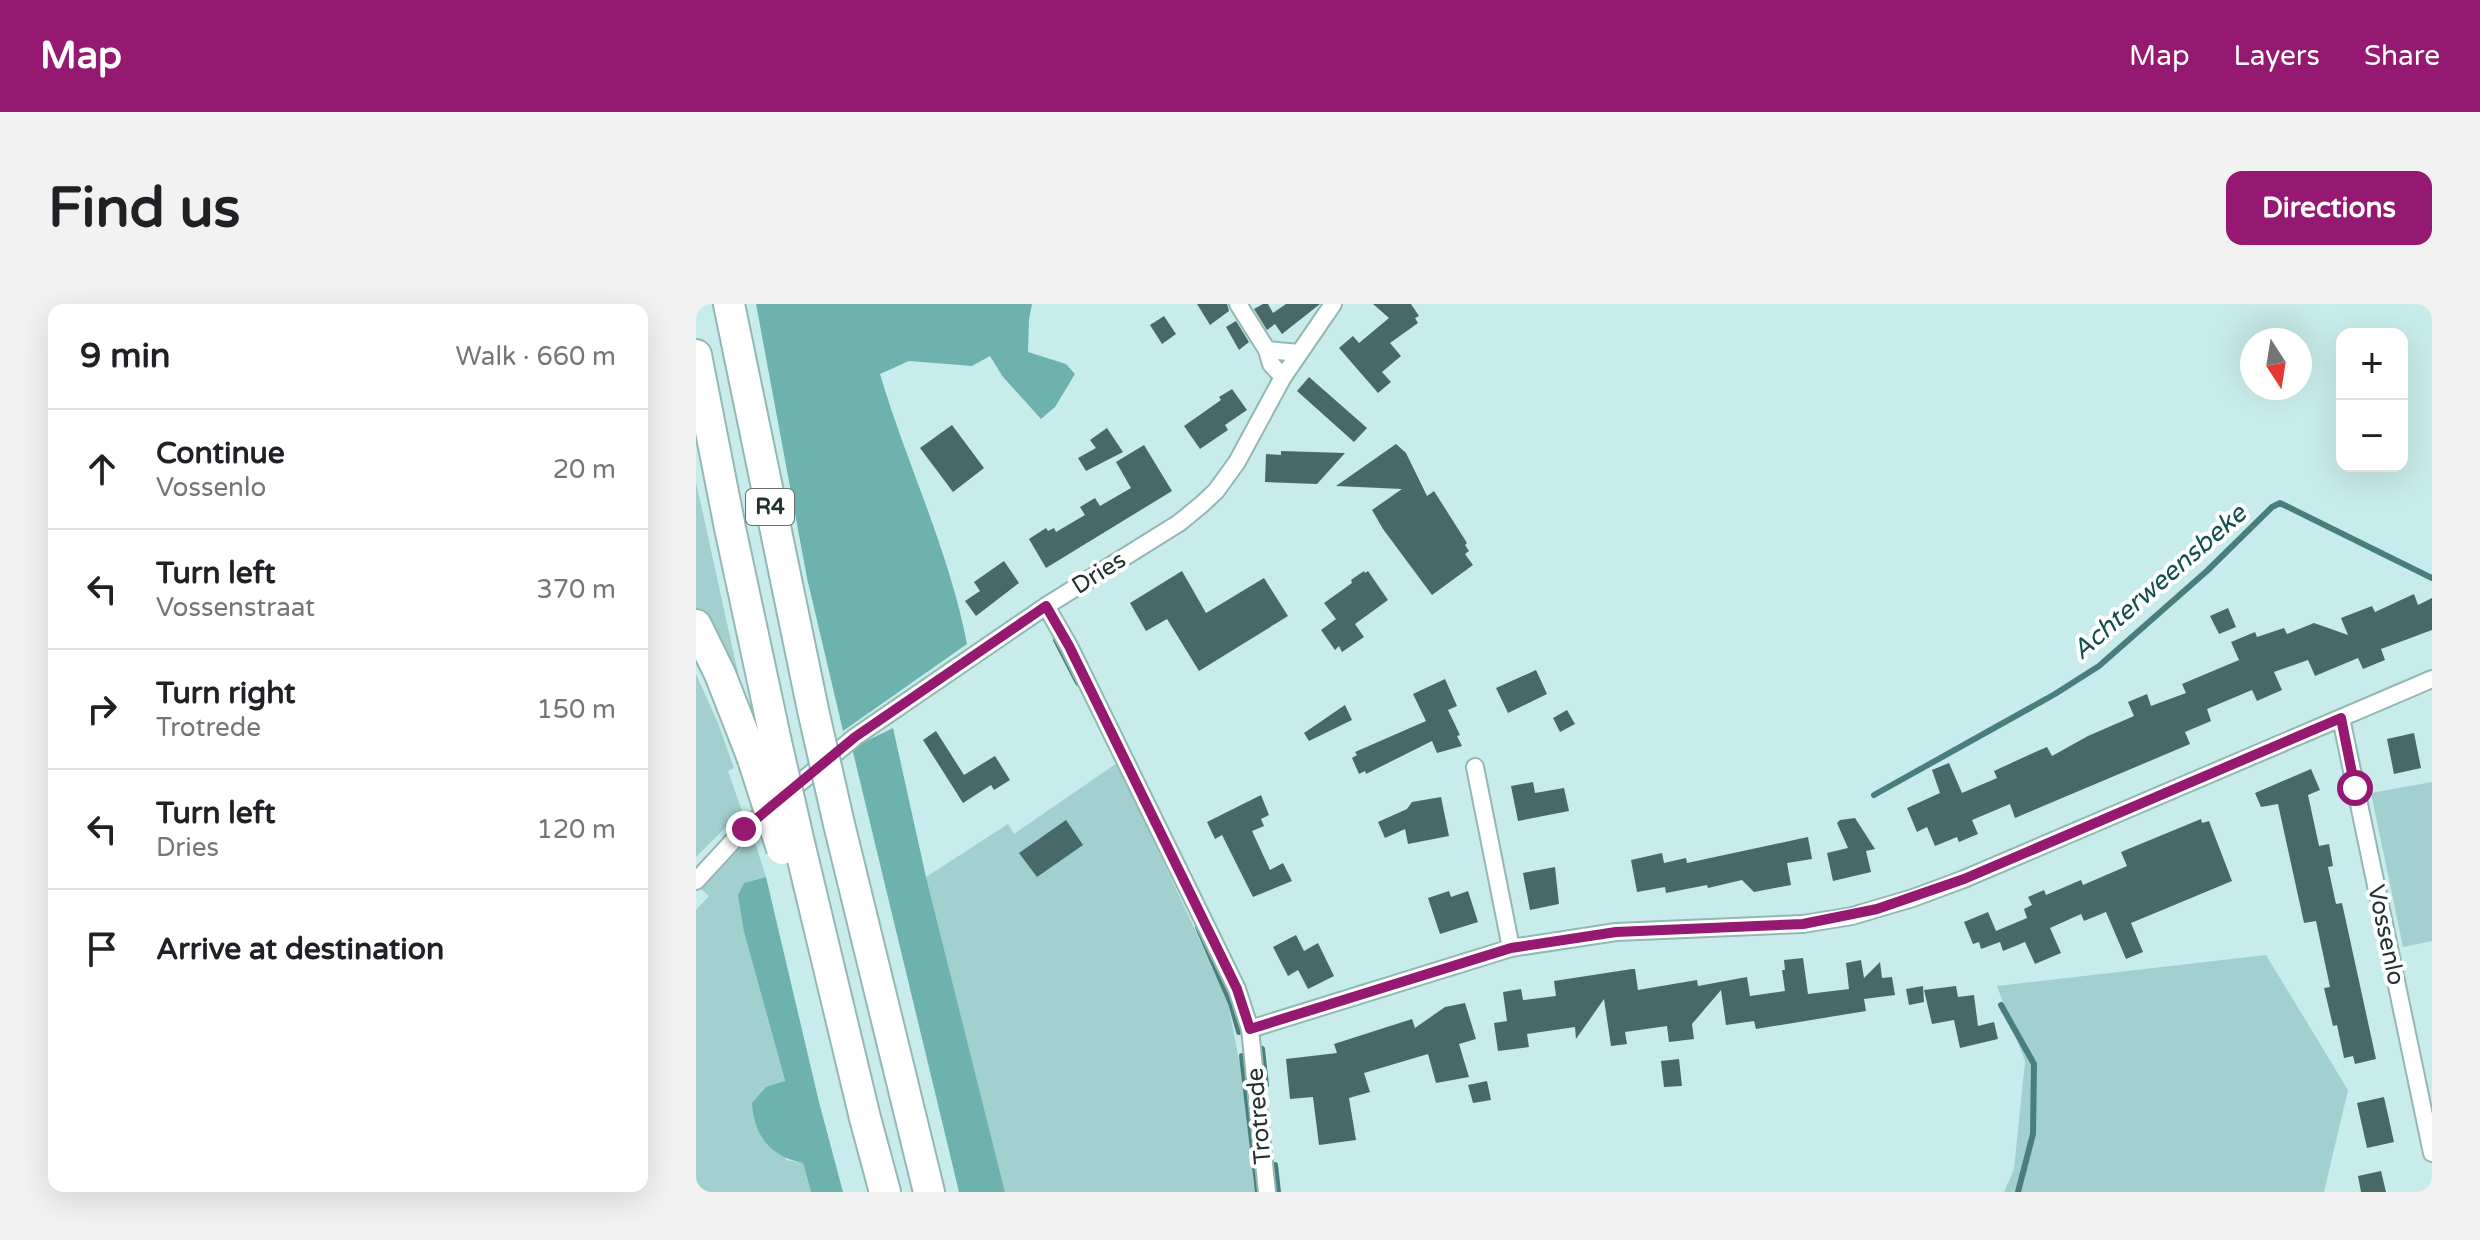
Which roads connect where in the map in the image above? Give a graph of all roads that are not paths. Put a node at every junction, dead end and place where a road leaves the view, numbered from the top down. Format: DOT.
graph roads {
  1 [pos="729,304"];
  2 [pos="1238,304"];
  3 [pos="1333,304"];
  4 [pos="1267,350"];
  5 [pos="1299,353"];
  6 [pos="696,355"];
  7 [pos="1283,377"];
  8 [pos="1046,606"];
  9 [pos="696,625"];
  10 [pos="2432,679"];
  11 [pos="2341,718"];
  12 [pos="764,749"];
  13 [pos="1475,767"];
  14 [pos="696,881"];
  15 [pos="1511,948"];
  16 [pos="1250,1029"];
  17 [pos="2426,1094"];
  18 [pos="2432,1153"];
  19 [pos="885,1192"];
  20 [pos="929,1192"];
  21 [pos="1267,1192"];
  1 -- 20 [label="highway, R4, bridge"];
  2 -- 4 [label="street"];
  3 -- 5 [label="street, Dries"];
  4 -- 5 [label="street"];
  4 -- 7 [label="street"];
  5 -- 7 [label="street, Dries"];
  6 -- 12 [label="highway, R4"];
  7 -- 8 [label="street, Dries"];
  8 -- 14 [label="street, Dries"];
  8 -- 16 [label="street, Trotrede"];
  9 -- 12 [label="highway"];
  10 -- 11 [label="street"];
  11 -- 15 [label="street"];
  11 -- 17 [label="street, Vossenlo"];
  12 -- 19 [label="highway, R4, bridge"];
  13 -- 15 [label="street"];
  15 -- 16 [label="street"];
  16 -- 21 [label="street, Trotrede"];
  17 -- 18 [label="street, Vossenlo"];
}
